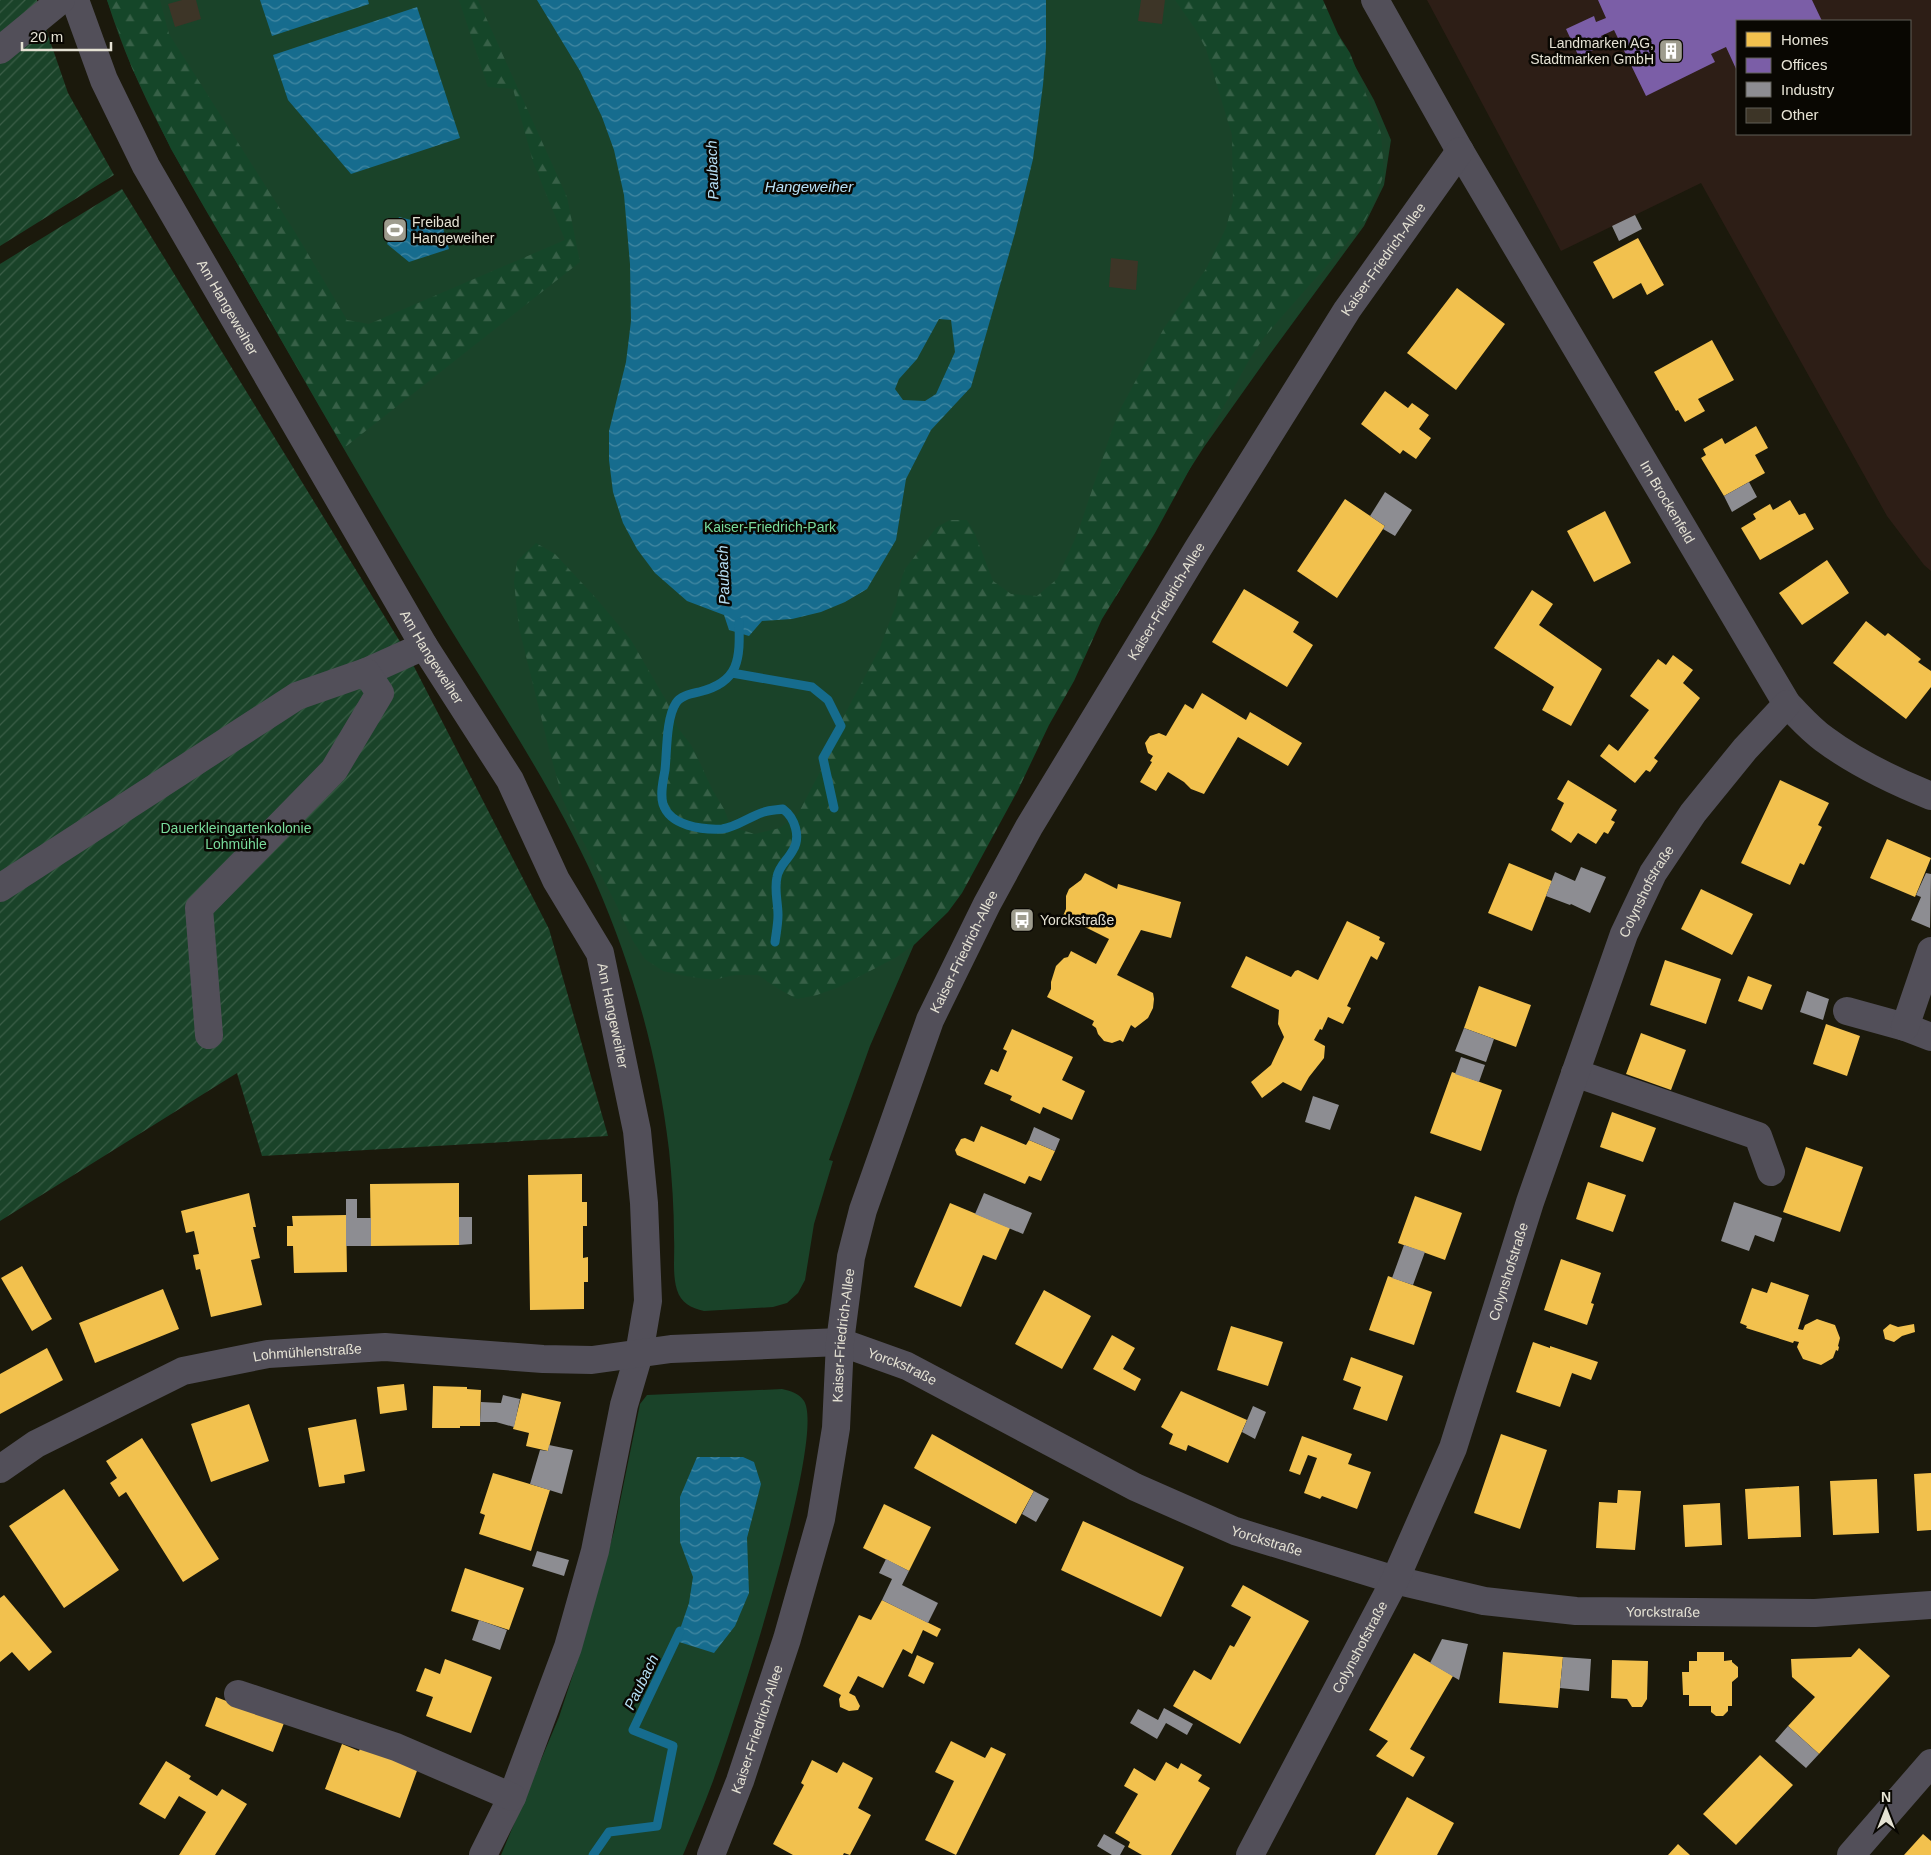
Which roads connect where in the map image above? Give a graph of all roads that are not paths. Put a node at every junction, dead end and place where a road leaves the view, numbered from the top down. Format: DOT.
graph roads {
  1 [pos="61,0"];
  2 [pos="75,0"];
  3 [pos="1375,0"];
  4 [pos="0,50"];
  5 [pos="1460,151"];
  6 [pos="424,646"];
  7 [pos="366,672"];
  8 [pos="1787,704"];
  9 [pos="1931,796"];
  10 [pos="0,888"];
  11 [pos="1931,951"];
  12 [pos="1847,1012"];
  13 [pos="1905,1027"];
  14 [pos="209,1035"];
  15 [pos="1931,1037"];
  16 [pos="1575,1072"];
  17 [pos="1772,1172"];
  18 [pos="840,1342"];
  19 [pos="639,1354"];
  20 [pos="0,1469"];
  21 [pos="1395,1580"];
  22 [pos="1931,1605"];
  23 [pos="238,1694"];
  24 [pos="1931,1764"];
  25 [pos="512,1797"];
  26 [pos="483,1855"];
  27 [pos="711,1855"];
  28 [pos="1250,1855"];
  29 [pos="1851,1855"];
  1 -- 4 [label="street"];
  2 -- 6 [label="street, Am Hangeweiher"];
  3 -- 5 [label="street, Im Brockenfeld"];
  5 -- 8 [label="street, Im Brockenfeld"];
  5 -- 18 [label="street, Kaiser-Friedrich-Allee"];
  6 -- 7 [label="street"];
  6 -- 19 [label="street, Am Hangeweiher"];
  7 -- 10 [label="street"];
  7 -- 14 [label="street"];
  8 -- 9 [label="street, Im Brockenfeld"];
  8 -- 16 [label="street, Colynshofstraße"];
  11 -- 13 [label="street"];
  12 -- 13 [label="street"];
  13 -- 15 [label="street"];
  16 -- 17 [label="street"];
  16 -- 21 [label="street, Colynshofstraße"];
  18 -- 19 [label="street, Yorckstraße"];
  18 -- 21 [label="street, Yorckstraße"];
  18 -- 27 [label="street, Kaiser-Friedrich-Allee"];
  19 -- 20 [label="street, Lohmühlenstraße"];
  19 -- 25 [label="street"];
  21 -- 22 [label="street, Yorckstraße"];
  21 -- 28 [label="street, Colynshofstraße"];
  23 -- 25 [label="street"];
  24 -- 29 [label="street"];
  25 -- 26 [label="street"];
}
